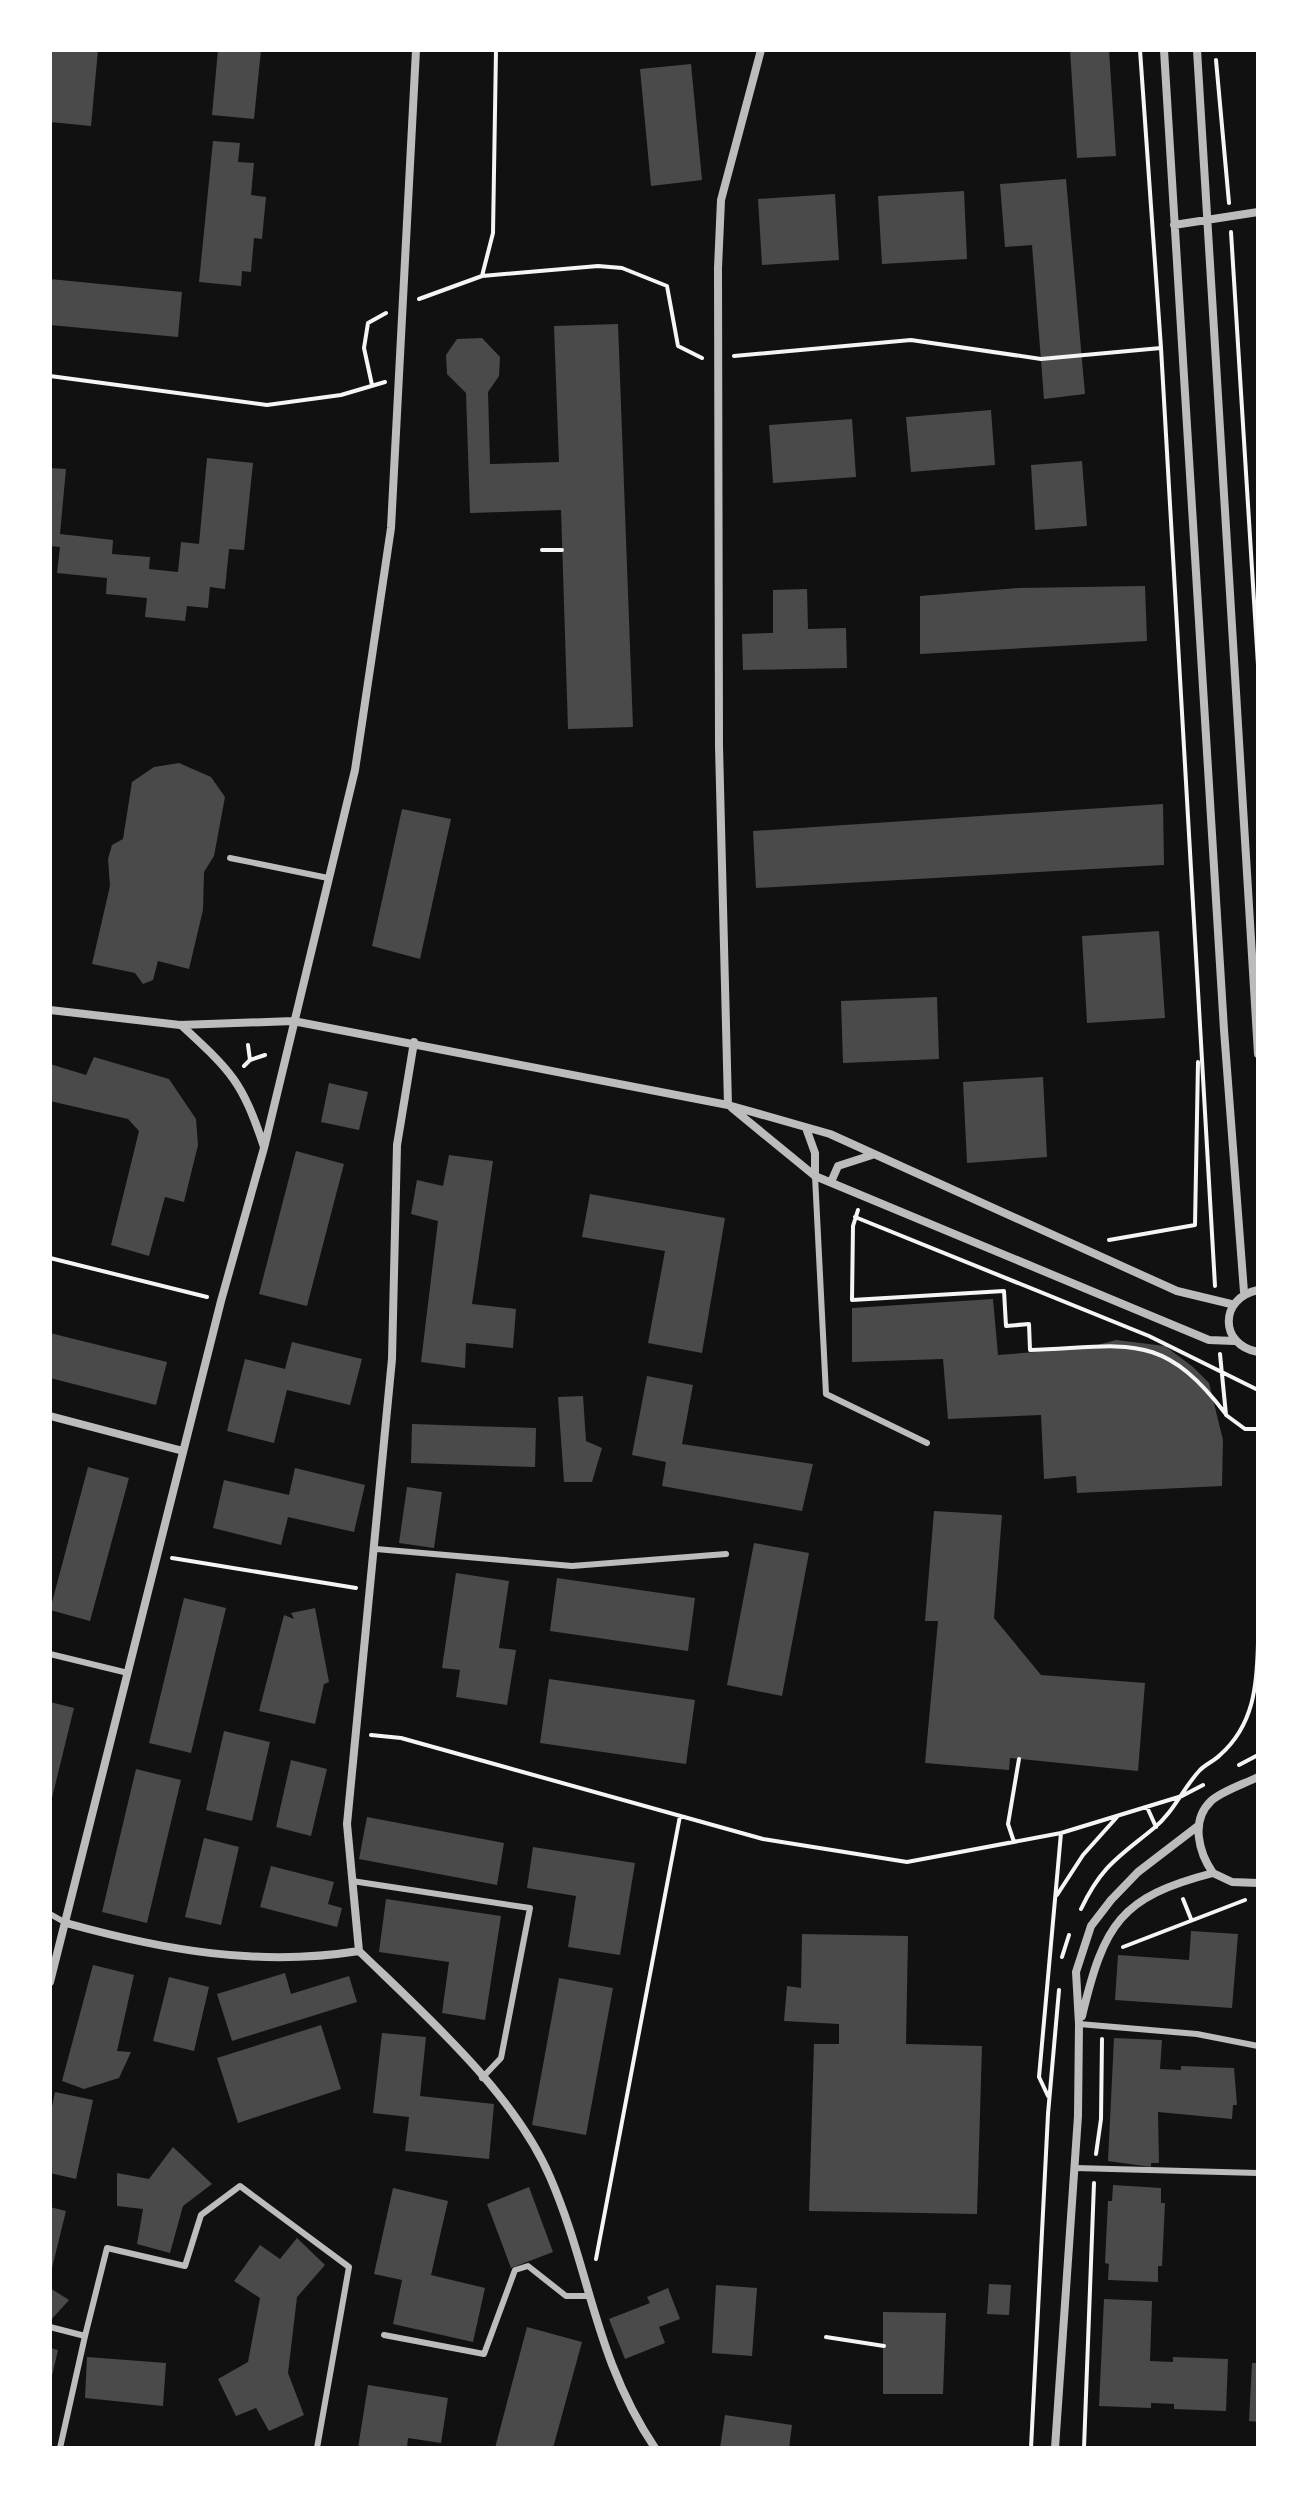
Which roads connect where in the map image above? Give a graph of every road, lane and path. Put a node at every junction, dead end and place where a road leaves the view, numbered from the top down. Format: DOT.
graph roads {
  1 [pos="416,50"];
  2 [pos="496,50"];
  3 [pos="761,50"];
  4 [pos="1140,50"];
  5 [pos="1164,50"];
  6 [pos="1197,50"];
  7 [pos="1215,50"];
  8 [pos="1258,212"];
  9 [pos="1230,216"];
  10 [pos="1208,219"];
  11 [pos="1174,225"];
  12 [pos="482,276"];
  13 [pos="403,305"];
  14 [pos="1161,348"];
  15 [pos="716,358"];
  16 [pos="50,376"];
  17 [pos="399,378"];
  18 [pos="372,385"];
  19 [pos="542,550"];
  20 [pos="562,550"];
  21 [pos="1258,665"];
  22 [pos="230,858"];
  23 [pos="328,878"];
  24 [pos="50,1010"];
  25 [pos="293,1021"];
  26 [pos="180,1025"];
  27 [pos="1199,1031"];
  28 [pos="414,1042"];
  29 [pos="248,1045"];
  30 [pos="1258,1054"];
  31 [pos="265,1055"];
  32 [pos="250,1060"];
  33 [pos="243,1068"];
  34 [pos="728,1105"];
  35 [pos="806,1128"];
  36 [pos="264,1148"];
  37 [pos="872,1155"];
  38 [pos="815,1176"];
  39 [pos="831,1182"];
  40 [pos="863,1196"];
  41 [pos="855,1217"];
  42 [pos="1097,1236"];
  43 [pos="50,1258"];
  44 [pos="1258,1290"];
  45 [pos="1244,1292"];
  46 [pos="1216,1298"];
  47 [pos="221,1301"];
  48 [pos="1231,1304"];
  49 [pos="1234,1341"];
  50 [pos="1219,1344"];
  51 [pos="1258,1352"];
  52 [pos="1258,1390"];
  53 [pos="1226,1415"];
  54 [pos="50,1416"];
  55 [pos="1258,1429"];
  56 [pos="927,1443"];
  57 [pos="183,1451"];
  58 [pos="376,1549"];
  59 [pos="726,1554"];
  60 [pos="157,1556"];
  61 [pos="371,1590"];
  62 [pos="1258,1643"];
  63 [pos="50,1654"];
  64 [pos="128,1673"];
  65 [pos="353,1733"];
  66 [pos="1019,1759"];
  67 [pos="1258,1777"];
  68 [pos="1211,1780"];
  69 [pos="1182,1796"];
  70 [pos="1119,1815"];
  71 [pos="680,1816"];
  72 [pos="1198,1826"];
  73 [pos="1061,1833"];
  74 [pos="1014,1842"];
  75 [pos="1213,1873"];
  76 [pos="352,1881"];
  77 [pos="1256,1883"];
  78 [pos="1055,1898"];
  79 [pos="50,1914"];
  80 [pos="66,1923"];
  81 [pos="359,1951"];
  82 [pos="1111,1952"];
  83 [pos="50,1982"];
  84 [pos="1079,2024"];
  85 [pos="1103,2026"];
  86 [pos="1258,2046"];
  87 [pos="482,2078"];
  88 [pos="1075,2168"];
  89 [pos="1094,2169"];
  90 [pos="1258,2173"];
  91 [pos="587,2296"];
  92 [pos="50,2327"];
  93 [pos="384,2335"];
  94 [pos="85,2336"];
  95 [pos="826,2337"];
  96 [pos="884,2346"];
  97 [pos="60,2448"];
  98 [pos="317,2448"];
  99 [pos="655,2448"];
  100 [pos="1031,2448"];
  101 [pos="1055,2448"];
  102 [pos="1084,2448"];
  1 -- 13 [label="street"];
  2 -- 12 [label="path"];
  3 -- 15 [label="street"];
  4 -- 14 [label="path"];
  5 -- 11 [label="street"];
  6 -- 10 [label="street"];
  7 -- 9 [label="path"];
  8 -- 9 [label="street"];
  9 -- 10 [label="street"];
  9 -- 21 [label="path"];
  10 -- 11 [label="street"];
  10 -- 30 [label="street"];
  11 -- 45 [label="street"];
  12 -- 13 [label="path"];
  12 -- 15 [label="path"];
  13 -- 17 [label="street"];
  13 -- 18 [label="path"];
  14 -- 15 [label="path"];
  14 -- 27 [label="path"];
  15 -- 34 [label="street"];
  16 -- 18 [label="path"];
  17 -- 18 [label="path"];
  17 -- 23 [label="street"];
  19 -- 20 [label="path"];
  22 -- 23 [label="lane"];
  23 -- 25 [label="street"];
  24 -- 26 [label="street"];
  25 -- 26 [label="street"];
  25 -- 28 [label="street"];
  25 -- 36 [label="street"];
  26 -- 36 [label="street"];
  27 -- 42 [label="path"];
  27 -- 46 [label="path"];
  28 -- 34 [label="street"];
  28 -- 58 [label="street"];
  29 -- 32 [label="path"];
  31 -- 32 [label="path"];
  32 -- 33 [label="path"];
  34 -- 35 [label="street"];
  34 -- 38 [label="street"];
  35 -- 37 [label="street"];
  35 -- 38 [label="street"];
  36 -- 47 [label="street"];
  37 -- 39 [label="street"];
  37 -- 48 [label="street"];
  38 -- 39 [label="street"];
  38 -- 56 [label="lane"];
  39 -- 40 [label="street"];
  40 -- 41 [label="path"];
  40 -- 49 [label="street"];
  41 -- 52 [label="path"];
  41 -- 53 [label="path"];
  43 -- 47 [label="path"];
  44 -- 45 [label="street"];
  45 -- 48 [label="street"];
  47 -- 57 [label="street"];
  48 -- 49 [label="street"];
  49 -- 51 [label="street"];
  50 -- 53 [label="path"];
  53 -- 55 [label="path"];
  54 -- 57 [label="street"];
  57 -- 60 [label="street"];
  58 -- 59 [label="lane"];
  58 -- 61 [label="street"];
  60 -- 61 [label="path"];
  60 -- 64 [label="street"];
  61 -- 65 [label="street"];
  62 -- 69 [label="path"];
  63 -- 64 [label="lane"];
  64 -- 80 [label="street"];
  65 -- 71 [label="path"];
  65 -- 76 [label="street"];
  66 -- 74 [label="path"];
  67 -- 72 [label="street"];
  68 -- 69 [label="path"];
  69 -- 70 [label="path"];
  70 -- 73 [label="path"];
  70 -- 78 [label="path"];
  71 -- 74 [label="path"];
  71 -- 91 [label="path"];
  72 -- 75 [label="street"];
  72 -- 84 [label="street"];
  73 -- 74 [label="path"];
  73 -- 78 [label="path"];
  75 -- 77 [label="street"];
  75 -- 84 [label="street"];
  76 -- 81 [label="street"];
  76 -- 87 [label="lane"];
  77 -- 82 [label="path"];
  78 -- 100 [label="path"];
  79 -- 80 [label="lane"];
  80 -- 81 [label="street"];
  80 -- 83 [label="street"];
  81 -- 87 [label="street"];
  84 -- 85 [label="lane"];
  84 -- 88 [label="street"];
  85 -- 86 [label="lane"];
  85 -- 89 [label="path"];
  87 -- 91 [label="street"];
  88 -- 89 [label="lane"];
  88 -- 101 [label="street"];
  89 -- 90 [label="lane"];
  89 -- 102 [label="path"];
  91 -- 93 [label="lane"];
  91 -- 99 [label="street"];
  92 -- 94 [label="lane"];
  94 -- 97 [label="lane"];
  94 -- 98 [label="lane"];
  95 -- 96 [label="path"];
}
